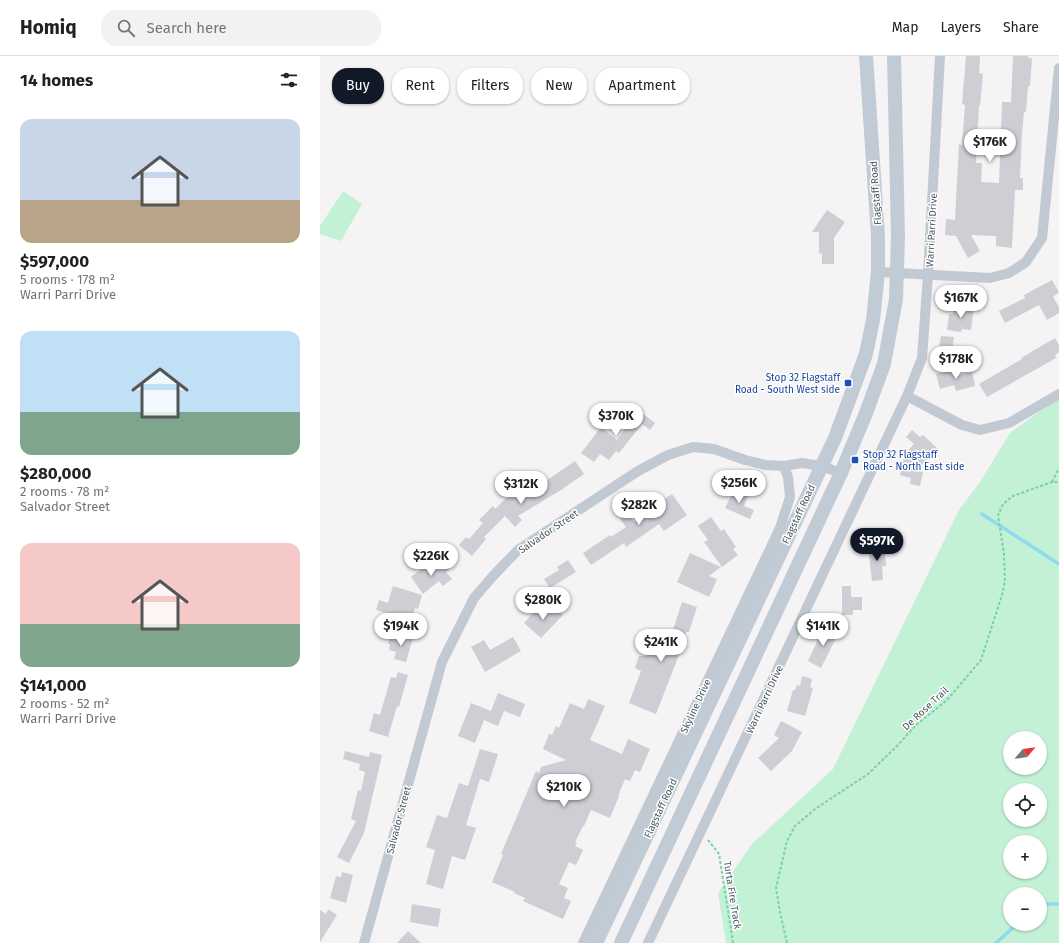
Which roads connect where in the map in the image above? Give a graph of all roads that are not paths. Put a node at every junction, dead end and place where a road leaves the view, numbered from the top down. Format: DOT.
graph roads {
  1 [pos="866,56"];
  2 [pos="894,56"];
  3 [pos="940,56"];
  4 [pos="1059,68"];
  5 [pos="878,272"];
  6 [pos="897,274"];
  7 [pos="928,275"];
  8 [pos="1059,394"];
  9 [pos="907,396"];
  10 [pos="784,466"];
  11 [pos="821,466"];
  12 [pos="841,473"];
  13 [pos="364,943"];
  14 [pos="582,943"];
  15 [pos="596,943"];
  16 [pos="621,943"];
  17 [pos="648,943"];
  1 -- 5 [label="main road, Flagstaff Road"];
  2 -- 6 [label="main road, Flagstaff Road"];
  3 -- 7 [label="street, Warri Parri Drive"];
  4 -- 7 [label="street"];
  5 -- 6 [label="street"];
  5 -- 11 [label="main road, Flagstaff Road"];
  6 -- 7 [label="street"];
  6 -- 12 [label="main road, Flagstaff Road"];
  7 -- 9 [label="street, Warri Parri Drive"];
  8 -- 9 [label="street"];
  9 -- 17 [label="street, Warri Parri Drive"];
  10 -- 11 [label="street, Salvador Street"];
  10 -- 13 [label="street, Salvador Street"];
  10 -- 14 [label="street, Skyline Drive"];
  11 -- 12 [label="street, Salvador Street"];
  11 -- 15 [label="main road, Flagstaff Road"];
  12 -- 16 [label="main road, Flagstaff Road"];
}
